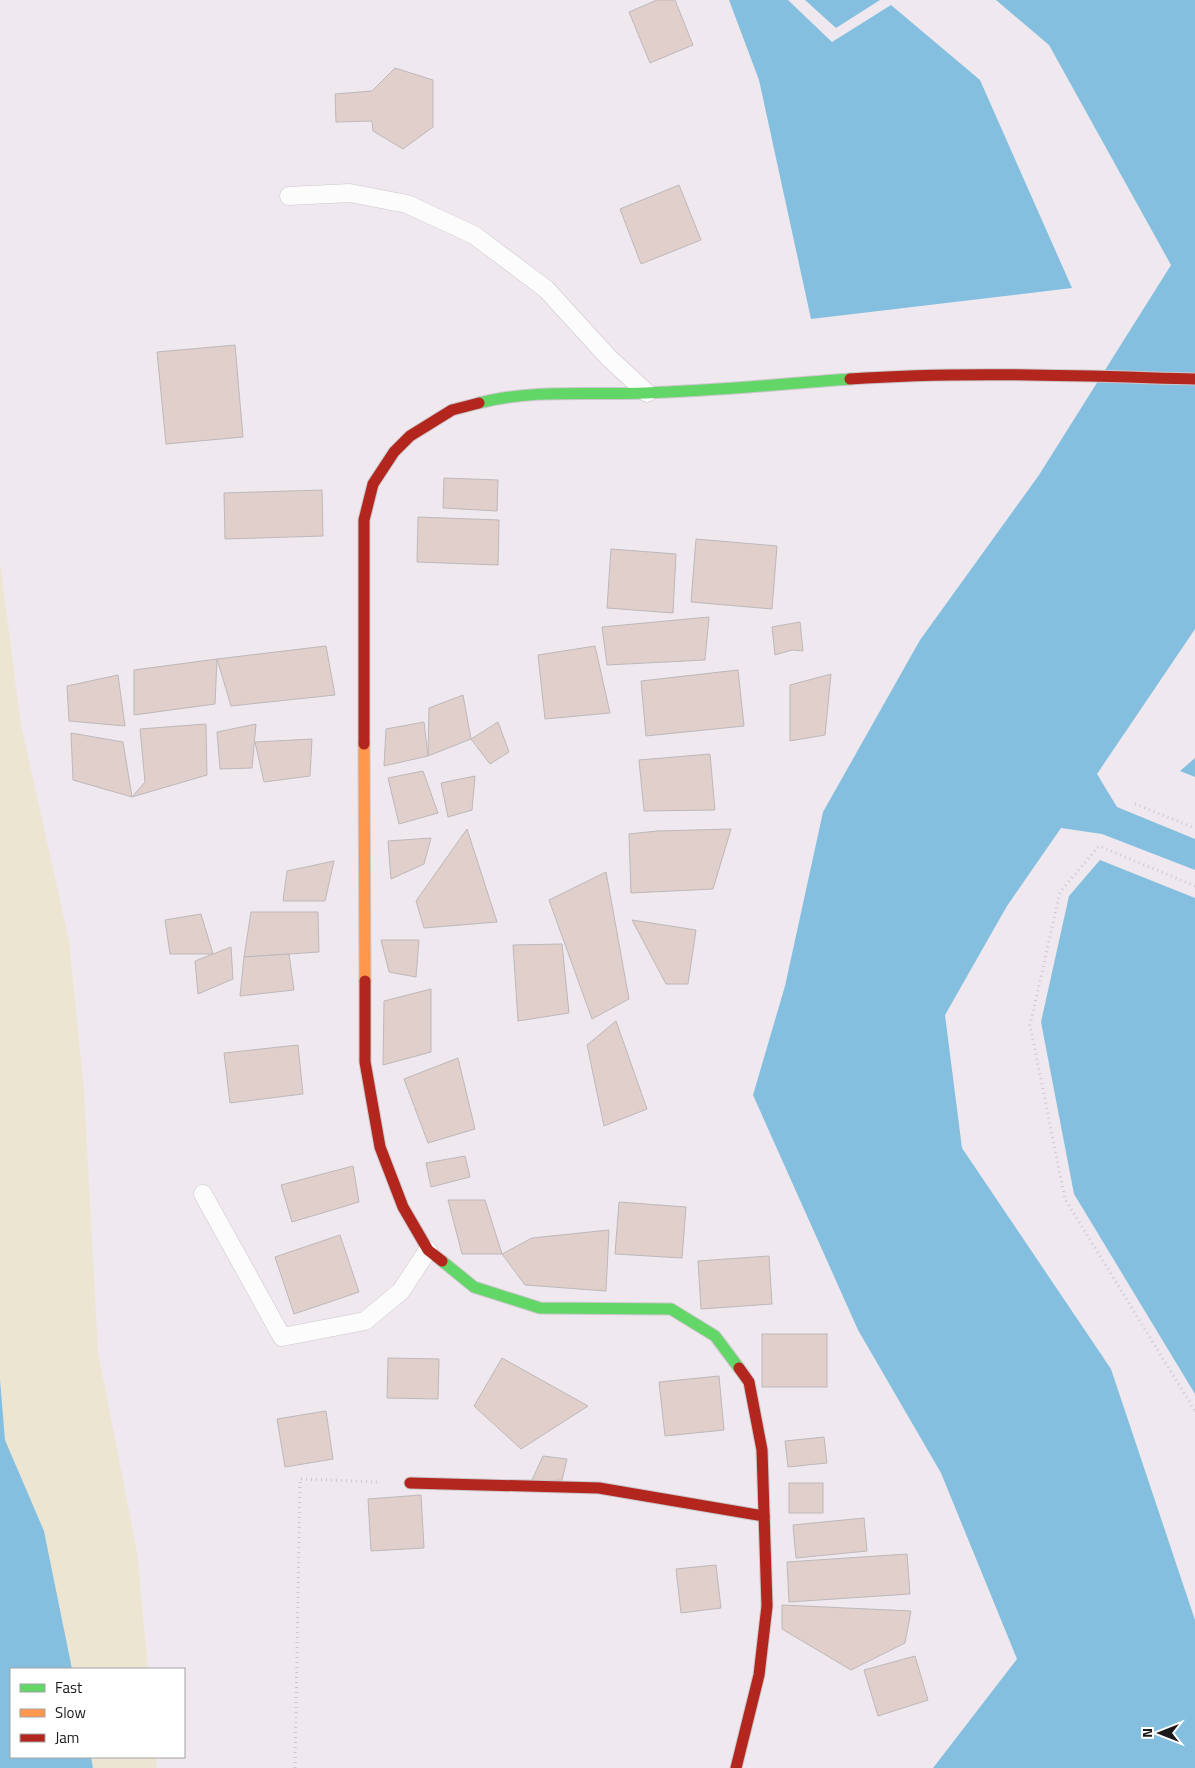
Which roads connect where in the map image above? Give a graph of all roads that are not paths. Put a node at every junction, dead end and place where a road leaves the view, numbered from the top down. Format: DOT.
graph roads {
  1 [pos="289,196"];
  2 [pos="1195,379"];
  3 [pos="647,393"];
  4 [pos="203,1194"];
  5 [pos="428,1250"];
  6 [pos="410,1483"];
  7 [pos="764,1516"];
  8 [pos="736,1768"];
  1 -- 3 [label="lane"];
  2 -- 3 [label="street"];
  3 -- 5 [label="street"];
  4 -- 5 [label="lane"];
  5 -- 7 [label="street"];
  6 -- 7 [label="street"];
  7 -- 8 [label="street"];
}
